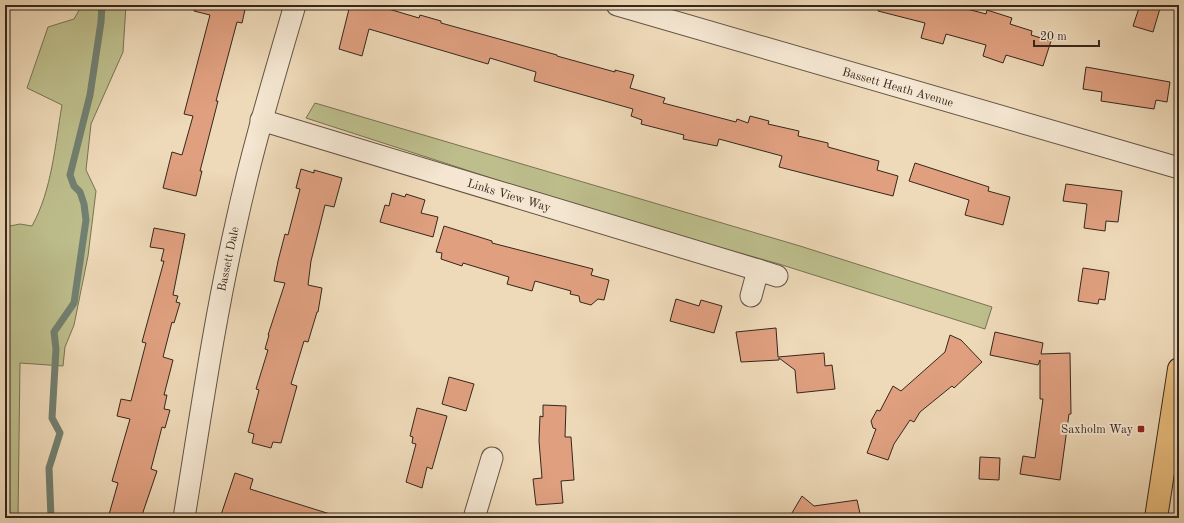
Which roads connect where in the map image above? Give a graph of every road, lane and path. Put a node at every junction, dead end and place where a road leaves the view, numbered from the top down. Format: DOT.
graph roads {
  1 [pos="295,5"];
  2 [pos="617,5"];
  3 [pos="261,120"];
  4 [pos="1179,168"];
  5 [pos="751,296"];
  6 [pos="1179,369"];
  7 [pos="492,458"];
  8 [pos="184,518"];
  9 [pos="474,518"];
  10 [pos="1156,518"];
  1 -- 3 [label="street, Bassett Dale"];
  2 -- 4 [label="street, Bassett Heath Avenue"];
  3 -- 5 [label="street, Links View Way"];
  3 -- 8 [label="street, Bassett Dale"];
  6 -- 10 [label="main road"];
  7 -- 9 [label="street"];
}
